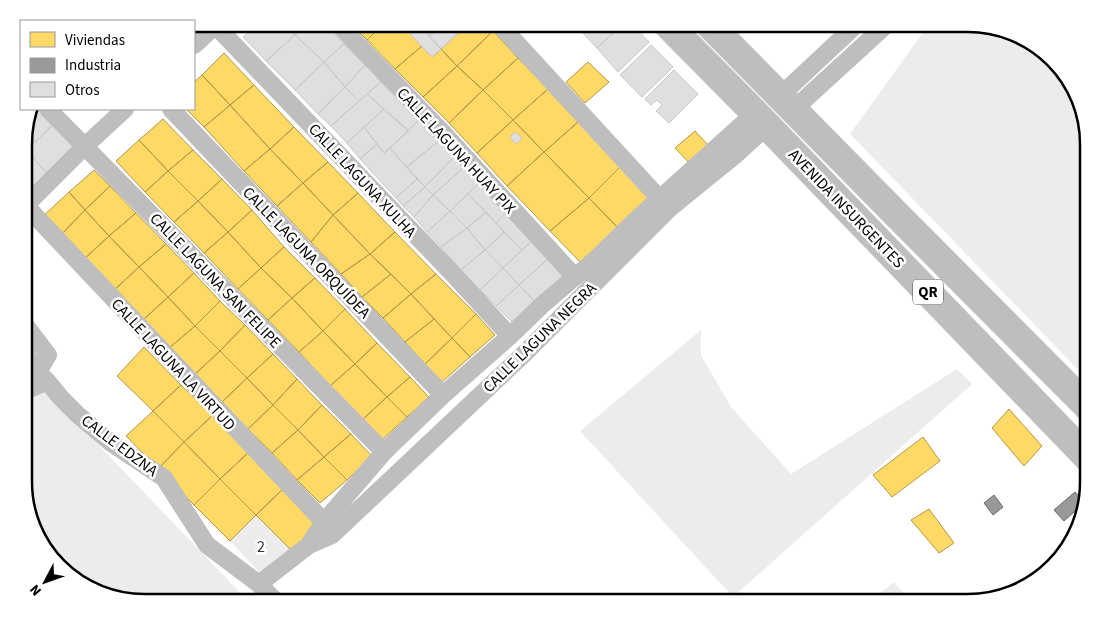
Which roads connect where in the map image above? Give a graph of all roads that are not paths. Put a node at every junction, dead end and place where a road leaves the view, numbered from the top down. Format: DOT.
graph roads {
  1 [pos="208,32"];
  2 [pos="224,32"];
  3 [pos="346,32"];
  4 [pos="506,32"];
  5 [pos="675,32"];
  6 [pos="717,32"];
  7 [pos="850,32"];
  8 [pos="877,32"];
  9 [pos="195,44"];
  10 [pos="787,103"];
  11 [pos="49,110"];
  12 [pos="125,110"];
  13 [pos="173,110"];
  14 [pos="761,119"];
  15 [pos="85,146"];
  16 [pos="32,199"];
  17 [pos="660,199"];
  18 [pos="32,213"];
  19 [pos="895,213"];
  20 [pos="872,234"];
  21 [pos="575,277"];
  22 [pos="32,335"];
  23 [pos="510,336"];
  24 [pos="1036,355"];
  25 [pos="32,364"];
  26 [pos="42,377"];
  27 [pos="1012,379"];
  28 [pos="32,386"];
  29 [pos="443,395"];
  30 [pos="1079,398"];
  31 [pos="1079,449"];
  32 [pos="384,452"];
  33 [pos="324,522"];
  34 [pos="309,545"];
  35 [pos="259,584"];
  36 [pos="268,594"];
  1 -- 9 [label="street"];
  2 -- 23 [label="street, CALLE LAGUNA XULHA"];
  3 -- 21 [label="street, CALLE LAGUNA HUAY PIX"];
  4 -- 17 [label="street"];
  5 -- 14 [label="main road, AVENIDA INSURGENTES / QR"];
  6 -- 10 [label="main road, AVENIDA INSURGENTES / QR"];
  7 -- 10 [label="street"];
  8 -- 10 [label="street"];
  10 -- 19 [label="main road, AVENIDA INSURGENTES / QR"];
  11 -- 15 [label="street, CALLE LAGUNA SAN FELIPE"];
  12 -- 15 [label="street"];
  13 -- 29 [label="street, CALLE LAGUNA ORQUÍDEA"];
  14 -- 17 [label="street, CALLE LAGUNA NEGRA"];
  14 -- 20 [label="main road, AVENIDA INSURGENTES / QR"];
  14 -- 34 [label="street, CALLE LAGUNA NEGRA"];
  15 -- 16 [label="street"];
  15 -- 32 [label="street, CALLE LAGUNA SAN FELIPE"];
  17 -- 21 [label="street, CALLE LAGUNA NEGRA"];
  18 -- 33 [label="street, CALLE LAGUNA LA VIRTUD"];
  19 -- 20 [label="main road"];
  19 -- 24 [label="main road, AVENIDA INSURGENTES / QR"];
  20 -- 27 [label="main road, AVENIDA INSURGENTES / QR"];
  21 -- 23 [label="street, CALLE LAGUNA NEGRA"];
  22 -- 26 [label="street"];
  23 -- 29 [label="street, CALLE LAGUNA NEGRA"];
  24 -- 27 [label="main road"];
  24 -- 30 [label="main road, AVENIDA INSURGENTES / QR"];
  25 -- 26 [label="street, CALLE EDZNA"];
  26 -- 28 [label="street"];
  26 -- 35 [label="street, CALLE EDZNA"];
  27 -- 31 [label="main road, AVENIDA INSURGENTES / QR"];
  29 -- 32 [label="street, CALLE LAGUNA NEGRA"];
  32 -- 33 [label="street, CALLE LAGUNA NEGRA"];
  33 -- 34 [label="street, CALLE LAGUNA NEGRA"];
  34 -- 35 [label="street, CALLE LAGUNA NEGRA"];
  35 -- 36 [label="street, CALLE EDZNA"];
}
